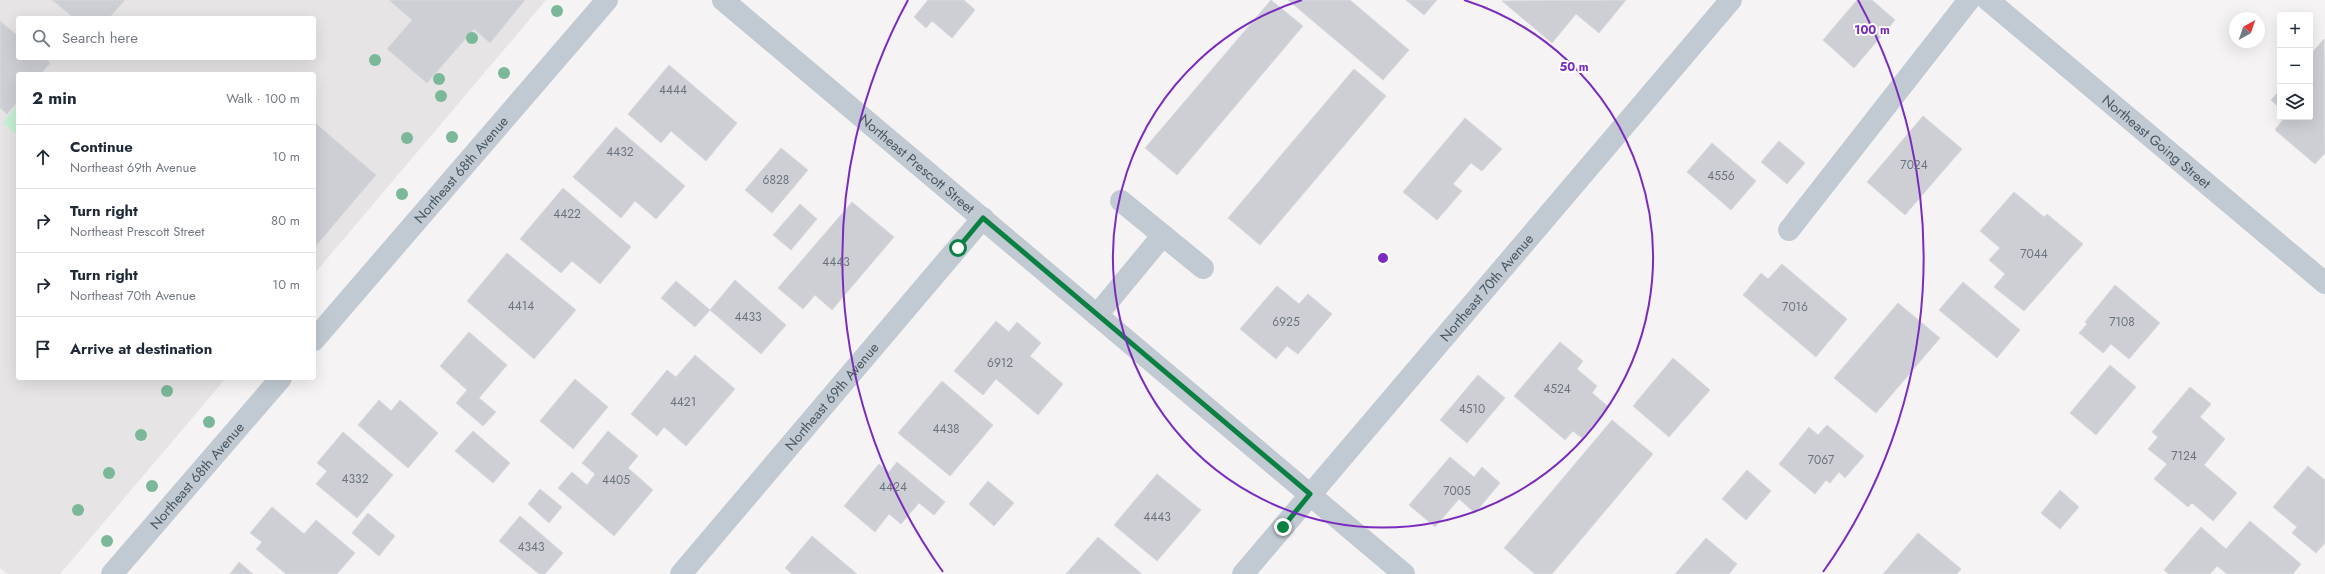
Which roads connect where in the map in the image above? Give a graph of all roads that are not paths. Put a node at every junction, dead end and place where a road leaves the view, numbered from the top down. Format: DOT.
graph roads {
  1 [pos="607,0"];
  2 [pos="723,0"];
  3 [pos="1730,0"];
  4 [pos="1969,0"];
  5 [pos="1988,0"];
  6 [pos="1121,201"];
  7 [pos="983,218"];
  8 [pos="1789,230"];
  9 [pos="1163,235"];
  10 [pos="1203,268"];
  11 [pos="2325,283"];
  12 [pos="1097,315"];
  13 [pos="316,338"];
  14 [pos="279,380"];
  15 [pos="1310,494"];
  16 [pos="112,574"];
  17 [pos="681,574"];
  18 [pos="1243,574"];
  19 [pos="1404,574"];
  1 -- 13 [label="street, Northeast 68th Avenue"];
  2 -- 7 [label="street, Northeast Prescott Street"];
  3 -- 15 [label="street, Northeast 70th Avenue"];
  4 -- 8 [label="street"];
  5 -- 11 [label="street, Northeast Going Street"];
  6 -- 9 [label="street"];
  7 -- 12 [label="street, Northeast Prescott Street"];
  7 -- 17 [label="street, Northeast 69th Avenue"];
  9 -- 10 [label="street"];
  9 -- 12 [label="street"];
  12 -- 15 [label="street, Northeast Prescott Street"];
  14 -- 16 [label="street, Northeast 68th Avenue"];
  15 -- 18 [label="street, Northeast 70th Avenue"];
  15 -- 19 [label="street, Northeast Prescott Street"];
}
